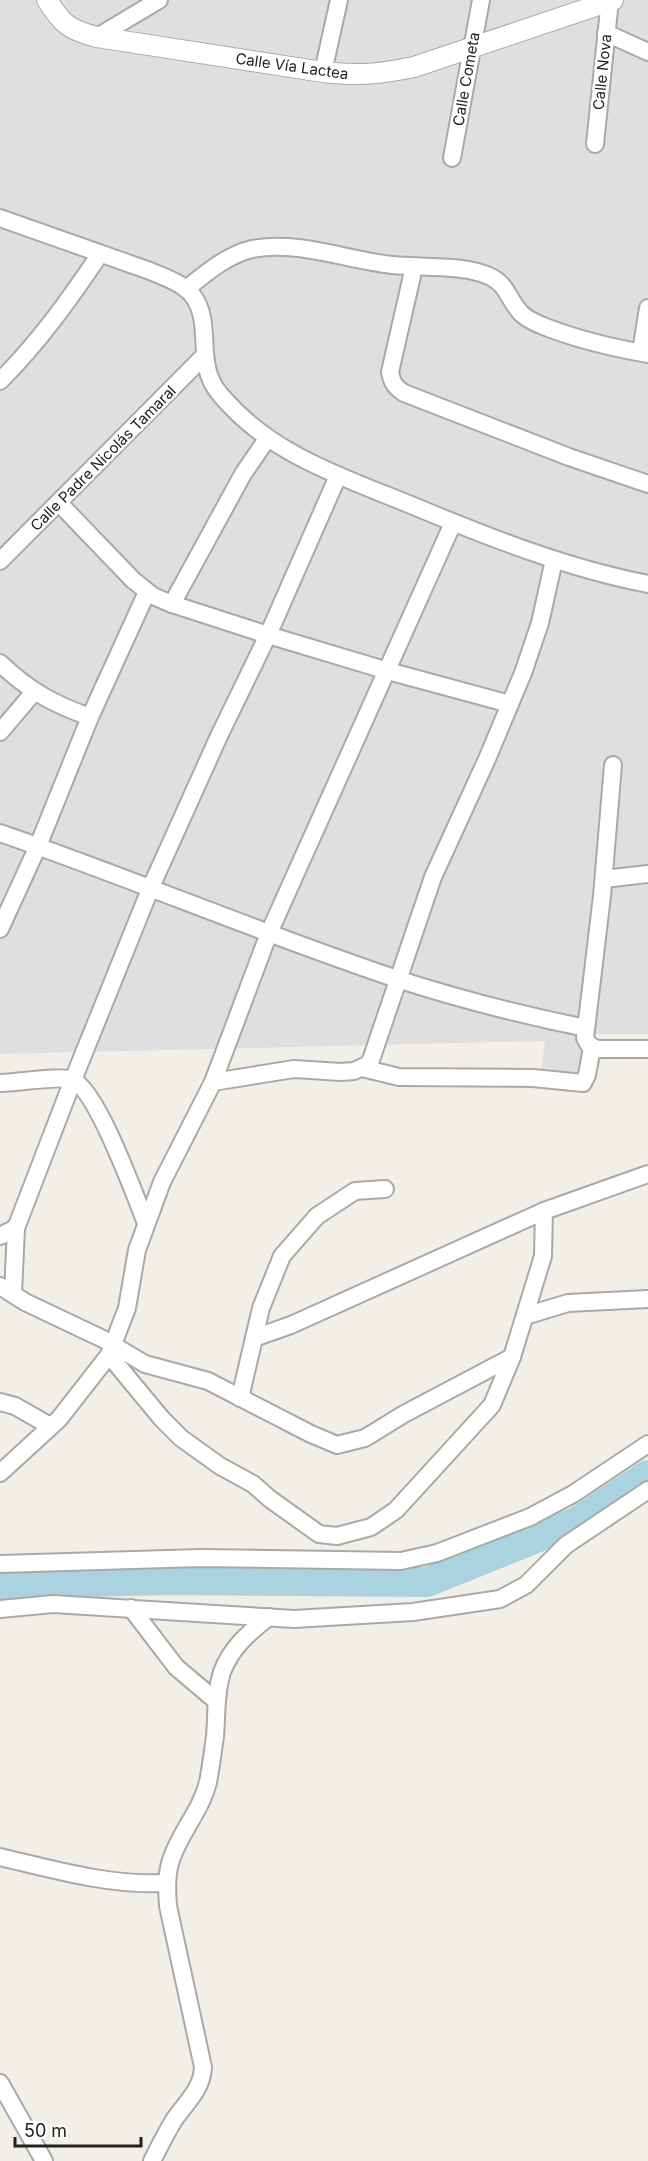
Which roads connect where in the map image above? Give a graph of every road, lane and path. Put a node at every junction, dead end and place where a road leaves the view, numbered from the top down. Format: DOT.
graph roads {
  1 [pos="47,0"];
  2 [pos="159,0"];
  3 [pos="339,0"];
  4 [pos="481,0"];
  5 [pos="611,0"];
  6 [pos="606,33"];
  7 [pos="97,37"];
  8 [pos="472,48"];
  9 [pos="648,52"];
  10 [pos="323,72"];
  11 [pos="595,144"];
  12 [pos="452,158"];
  13 [pos="0,218"];
  14 [pos="100,254"];
  15 [pos="414,267"];
  16 [pos="186,289"];
  17 [pos="648,308"];
  18 [pos="644,353"];
  19 [pos="205,355"];
  20 [pos="0,381"];
  21 [pos="267,439"];
  22 [pos="338,476"];
  23 [pos="648,484"];
  24 [pos="59,503"];
  25 [pos="453,523"];
  26 [pos="554,560"];
  27 [pos="0,561"];
  28 [pos="648,584"];
  29 [pos="147,592"];
  30 [pos="172,604"];
  31 [pos="268,635"];
  32 [pos="0,663"];
  33 [pos="388,671"];
  34 [pos="34,692"];
  35 [pos="510,704"];
  36 [pos="90,717"];
  37 [pos="0,732"];
  38 [pos="613,765"];
  39 [pos="0,833"];
  40 [pos="38,846"];
  41 [pos="648,874"];
  42 [pos="604,879"];
  43 [pos="152,887"];
  44 [pos="0,929"];
  45 [pos="269,933"];
  46 [pos="398,979"];
  47 [pos="586,1028"];
  48 [pos="592,1048"];
  49 [pos="648,1049"];
  50 [pos="362,1068"];
  51 [pos="73,1080"];
  52 [pos="213,1082"];
  53 [pos="0,1083"];
  54 [pos="648,1174"];
  55 [pos="385,1189"];
  56 [pos="544,1211"];
  57 [pos="146,1223"];
  58 [pos="16,1227"];
  59 [pos="0,1236"];
  60 [pos="6,1290"];
  61 [pos="648,1299"];
  62 [pos="525,1316"];
  63 [pos="254,1338"];
  64 [pos="111,1350"];
  65 [pos="512,1357"];
  66 [pos="240,1398"];
  67 [pos="0,1401"];
  68 [pos="50,1426"];
  69 [pos="648,1444"];
  70 [pos="0,1473"];
  71 [pos="648,1490"];
  72 [pos="0,1564"];
  73 [pos="130,1608"];
  74 [pos="0,1609"];
  75 [pos="269,1617"];
  76 [pos="215,1700"];
  77 [pos="0,1857"];
  78 [pos="167,1883"];
  79 [pos="0,2083"];
  80 [pos="44,2161"];
  81 [pos="152,2161"];
  1 -- 7 [label="street, Calle Vía Lactea"];
  2 -- 7 [label="street"];
  3 -- 10 [label="street"];
  4 -- 8 [label="street, Calle Cometa"];
  5 -- 6 [label="street, Calle Nova"];
  5 -- 8 [label="street, Calle Vía Lactea"];
  6 -- 9 [label="street"];
  6 -- 11 [label="street, Calle Nova"];
  7 -- 10 [label="street, Calle Vía Lactea"];
  8 -- 10 [label="street, Calle Vía Lactea"];
  8 -- 12 [label="street, Calle Cometa"];
  13 -- 14 [label="street"];
  14 -- 16 [label="street"];
  14 -- 20 [label="street"];
  15 -- 16 [label="street"];
  15 -- 18 [label="street"];
  15 -- 23 [label="street"];
  16 -- 19 [label="street"];
  17 -- 18 [label="street"];
  19 -- 21 [label="street"];
  19 -- 24 [label="street, Calle Padre Nicolás Tamaral"];
  21 -- 22 [label="street"];
  21 -- 30 [label="street"];
  22 -- 25 [label="street"];
  22 -- 31 [label="street"];
  24 -- 27 [label="street, Calle Padre Nicolás Tamaral"];
  24 -- 29 [label="street"];
  25 -- 26 [label="street"];
  25 -- 33 [label="street"];
  26 -- 28 [label="street"];
  26 -- 35 [label="street"];
  29 -- 30 [label="street"];
  29 -- 36 [label="street"];
  30 -- 31 [label="street"];
  31 -- 33 [label="street"];
  31 -- 43 [label="street"];
  32 -- 34 [label="street"];
  33 -- 35 [label="street"];
  33 -- 45 [label="street"];
  34 -- 36 [label="street"];
  34 -- 37 [label="street"];
  35 -- 46 [label="street"];
  36 -- 40 [label="street"];
  38 -- 42 [label="street"];
  39 -- 40 [label="street"];
  40 -- 43 [label="street"];
  40 -- 44 [label="street"];
  41 -- 42 [label="street"];
  42 -- 47 [label="street"];
  43 -- 45 [label="street"];
  43 -- 51 [label="street"];
  45 -- 46 [label="street"];
  45 -- 52 [label="street"];
  46 -- 47 [label="street"];
  46 -- 50 [label="street"];
  47 -- 48 [label="street"];
  48 -- 49 [label="street"];
  48 -- 50 [label="street"];
  50 -- 52 [label="street"];
  51 -- 53 [label="street"];
  51 -- 57 [label="street"];
  51 -- 58 [label="street"];
  52 -- 57 [label="street"];
  54 -- 56 [label="street"];
  55 -- 63 [label="street"];
  56 -- 62 [label="street"];
  56 -- 63 [label="street"];
  57 -- 64 [label="street"];
  58 -- 59 [label="street"];
  58 -- 60 [label="street"];
  60 -- 64 [label="street"];
  61 -- 62 [label="street"];
  62 -- 65 [label="street"];
  63 -- 66 [label="street"];
  64 -- 65 [label="street"];
  64 -- 66 [label="street"];
  64 -- 68 [label="street"];
  65 -- 66 [label="street"];
  67 -- 68 [label="street"];
  68 -- 70 [label="street"];
  69 -- 72 [label="street"];
  71 -- 75 [label="street"];
  73 -- 74 [label="street"];
  73 -- 75 [label="street"];
  73 -- 76 [label="street"];
  75 -- 76 [label="street"];
  76 -- 78 [label="street"];
  77 -- 78 [label="street"];
  78 -- 81 [label="street"];
  79 -- 80 [label="street"];
}
